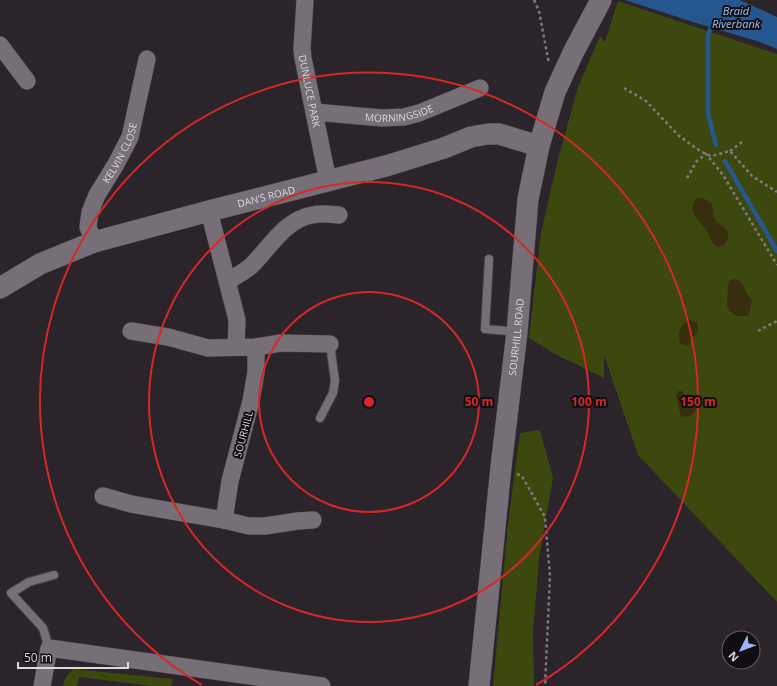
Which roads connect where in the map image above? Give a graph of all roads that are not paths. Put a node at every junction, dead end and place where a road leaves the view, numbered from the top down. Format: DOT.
graph roads {
  1 [pos="305,0"];
  2 [pos="601,0"];
  3 [pos="0,45"];
  4 [pos="146,59"];
  5 [pos="27,81"];
  6 [pos="480,88"];
  7 [pos="314,112"];
  8 [pos="539,146"];
  9 [pos="328,181"];
  10 [pos="208,211"];
  11 [pos="339,215"];
  12 [pos="94,242"];
  13 [pos="489,259"];
  14 [pos="228,281"];
  15 [pos="0,288"];
  16 [pos="131,331"];
  17 [pos="518,332"];
  18 [pos="330,344"];
  19 [pos="236,347"];
  20 [pos="256,347"];
  21 [pos="320,418"];
  22 [pos="103,496"];
  23 [pos="224,520"];
  24 [pos="313,520"];
  25 [pos="54,575"];
  26 [pos="49,648"];
  27 [pos="42,686"];
  28 [pos="322,686"];
  29 [pos="479,686"];
  1 -- 7 [label="street, DUNLUCE PARK"];
  2 -- 8 [label="street, SOURHILL ROAD"];
  3 -- 5 [label="street"];
  4 -- 12 [label="street, KELVIN CLOSE"];
  6 -- 7 [label="street, MORNINGSIDE"];
  7 -- 9 [label="street, DUNLUCE PARK"];
  8 -- 9 [label="street, DAN'S ROAD"];
  8 -- 17 [label="street, SOURHILL ROAD"];
  9 -- 10 [label="street, DAN'S ROAD"];
  10 -- 12 [label="street, DAN'S ROAD"];
  10 -- 14 [label="street"];
  11 -- 14 [label="street"];
  12 -- 15 [label="street, DAN'S ROAD"];
  13 -- 17 [label="lane"];
  14 -- 19 [label="street"];
  16 -- 19 [label="street"];
  17 -- 29 [label="street, SOURHILL ROAD"];
  18 -- 20 [label="street"];
  18 -- 21 [label="lane"];
  19 -- 20 [label="street"];
  20 -- 23 [label="street, SOURHILL"];
  22 -- 23 [label="street"];
  23 -- 24 [label="street"];
  25 -- 26 [label="lane"];
  26 -- 27 [label="street"];
  26 -- 28 [label="street"];
}
